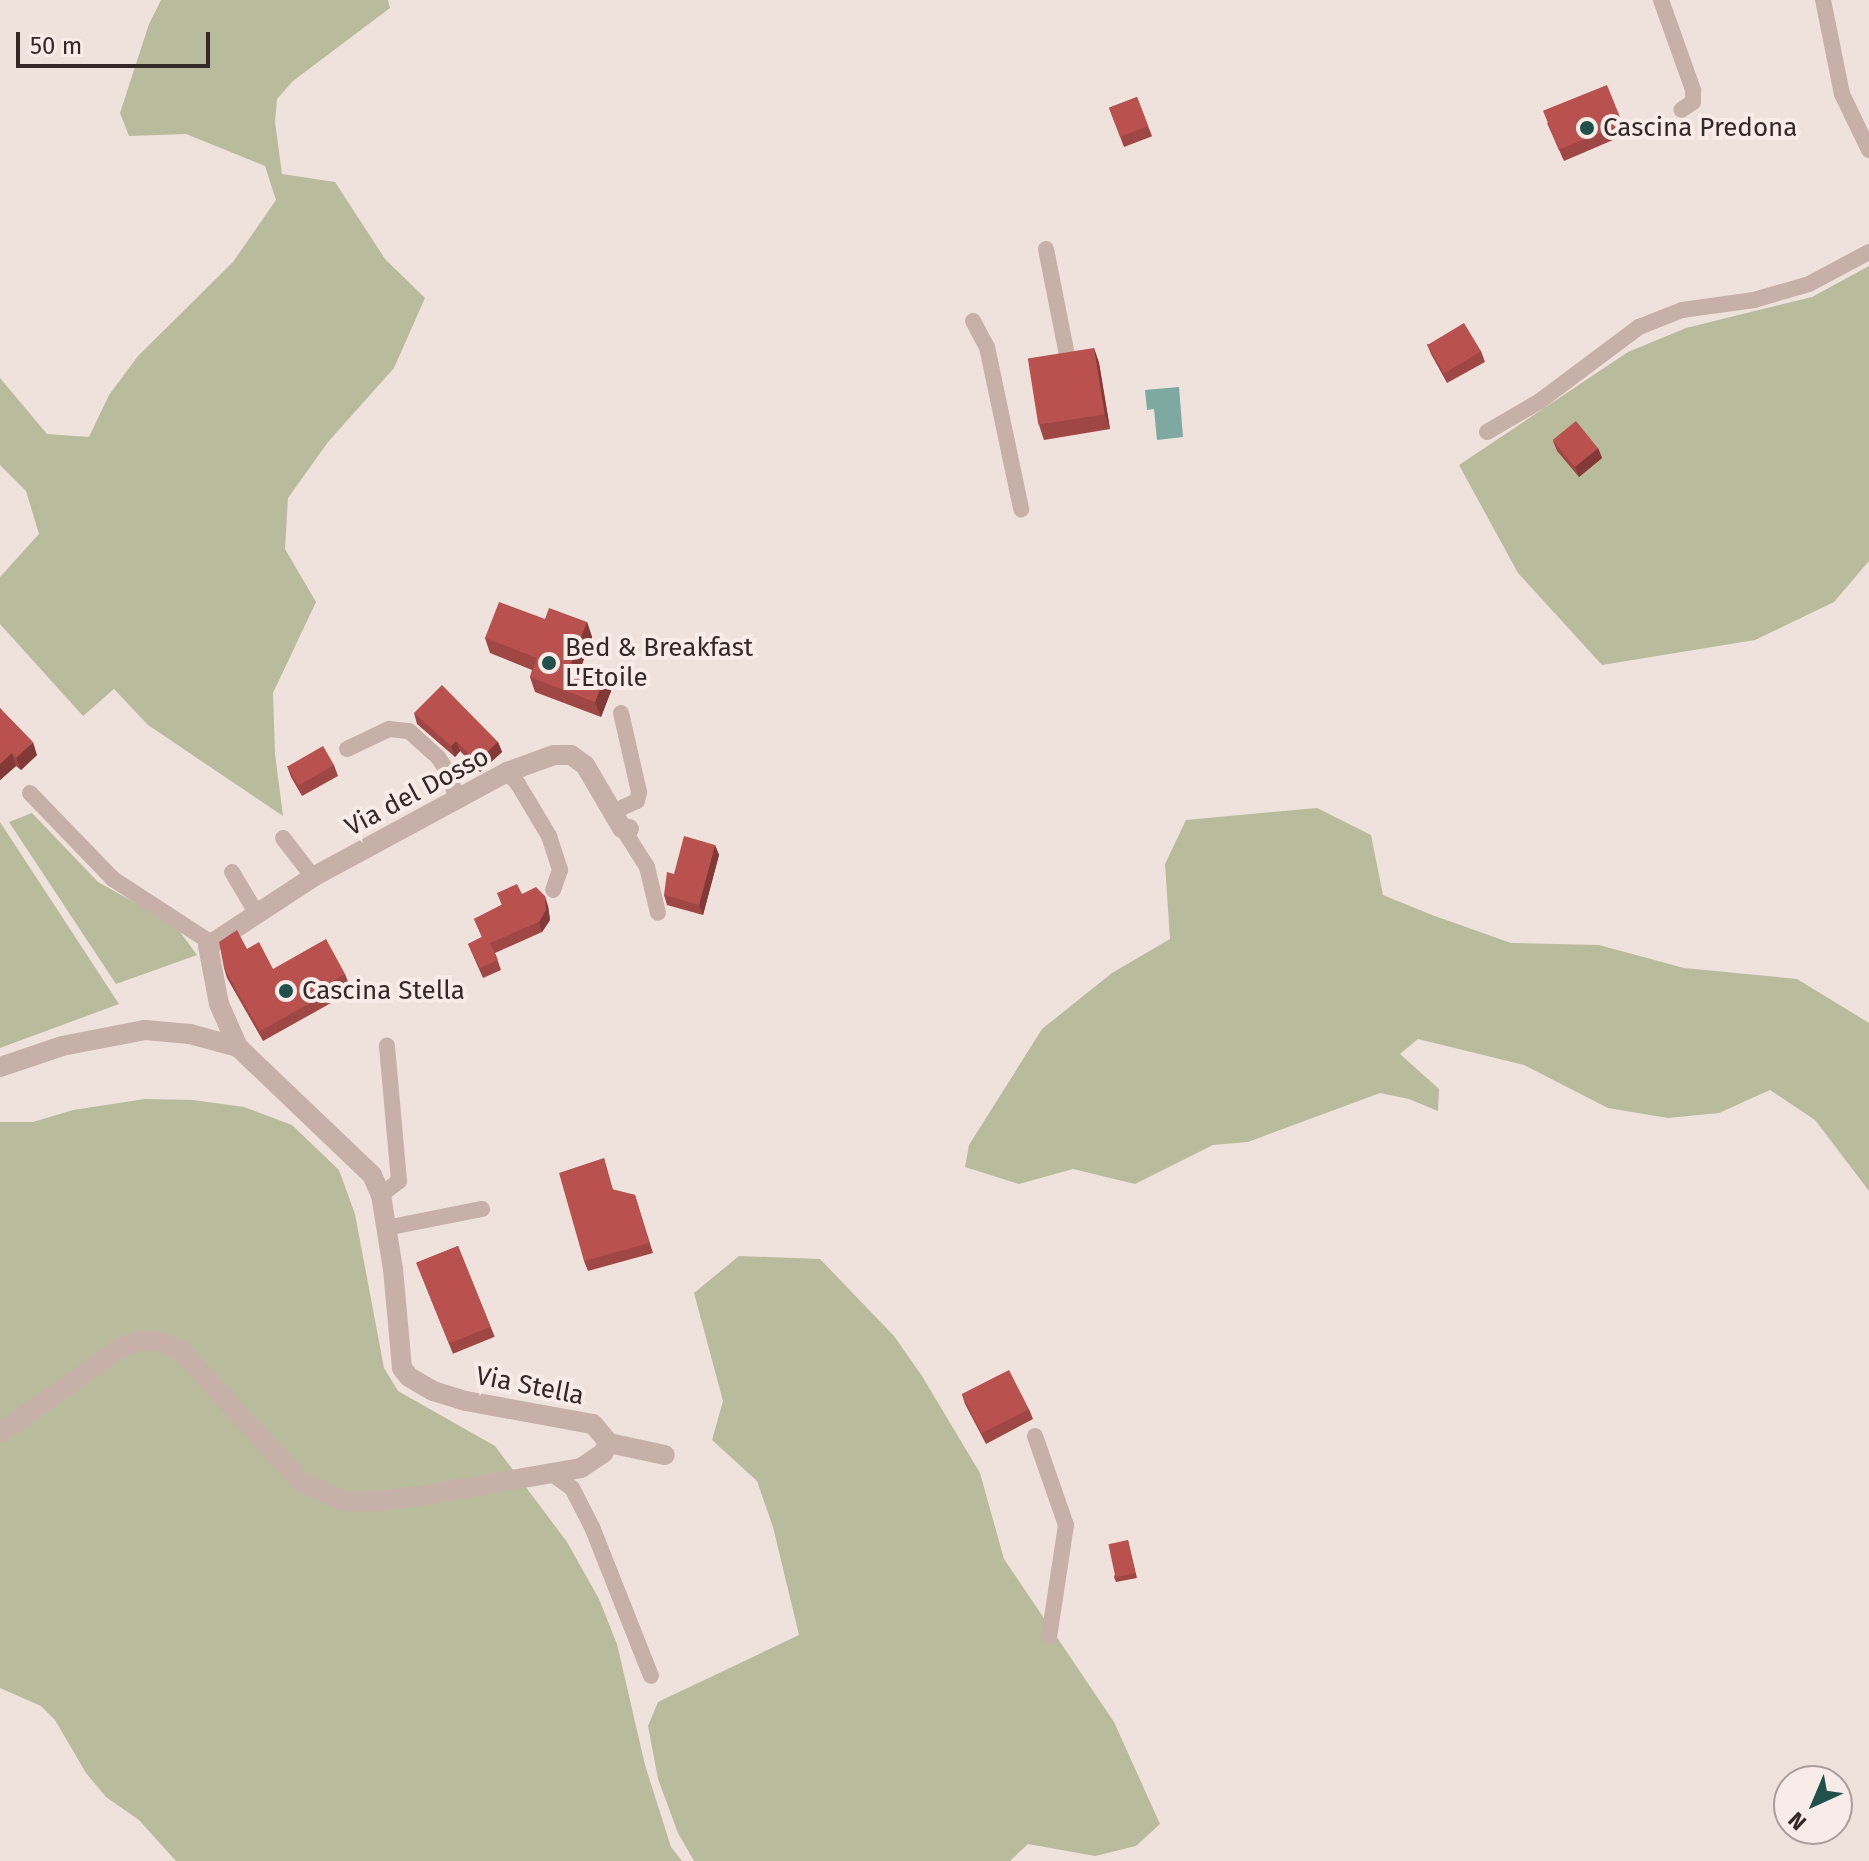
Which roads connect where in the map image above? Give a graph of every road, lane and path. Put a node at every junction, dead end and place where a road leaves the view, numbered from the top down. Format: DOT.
graph roads {
  1 [pos="1661,0"];
  2 [pos="1823,0"];
  3 [pos="1681,110"];
  4 [pos="1869,150"];
  5 [pos="1046,249"];
  6 [pos="1869,252"];
  7 [pos="973,321"];
  8 [pos="1067,355"];
  9 [pos="1487,432"];
  10 [pos="1021,509"];
  11 [pos="621,713"];
  12 [pos="347,749"];
  13 [pos="507,772"];
  14 [pos="30,793"];
  15 [pos="456,800"];
  16 [pos="622,823"];
  17 [pos="283,838"];
  18 [pos="232,872"];
  19 [pos="313,877"];
  20 [pos="553,890"];
  21 [pos="658,913"];
  22 [pos="257,914"];
  23 [pos="210,942"];
  24 [pos="387,1046"];
  25 [pos="238,1047"];
  26 [pos="0,1067"];
  27 [pos="381,1195"];
  28 [pos="482,1209"];
  29 [pos="386,1228"];
  30 [pos="0,1433"];
  31 [pos="1035,1436"];
  32 [pos="609,1443"];
  33 [pos="665,1455"];
  34 [pos="551,1473"];
  35 [pos="1049,1637"];
  36 [pos="651,1676"];
  1 -- 3 [label="lane"];
  2 -- 4 [label="lane"];
  5 -- 8 [label="lane"];
  6 -- 9 [label="lane"];
  7 -- 10 [label="lane"];
  11 -- 16 [label="lane"];
  12 -- 15 [label="lane"];
  13 -- 15 [label="street, Via del Dosso"];
  13 -- 16 [label="street, Via del Dosso"];
  13 -- 20 [label="lane"];
  14 -- 23 [label="lane"];
  15 -- 19 [label="street, Via del Dosso"];
  16 -- 21 [label="lane"];
  17 -- 19 [label="lane"];
  18 -- 22 [label="lane"];
  19 -- 22 [label="street, Via del Dosso"];
  22 -- 23 [label="street, Via del Dosso"];
  23 -- 25 [label="street"];
  24 -- 27 [label="lane"];
  25 -- 26 [label="street, Via Stella"];
  25 -- 27 [label="street, Via Stella"];
  27 -- 29 [label="street, Via Stella"];
  28 -- 29 [label="lane"];
  29 -- 32 [label="street, Via Stella"];
  30 -- 34 [label="street"];
  31 -- 35 [label="lane"];
  32 -- 33 [label="street"];
  32 -- 34 [label="street"];
  34 -- 36 [label="lane"];
}
